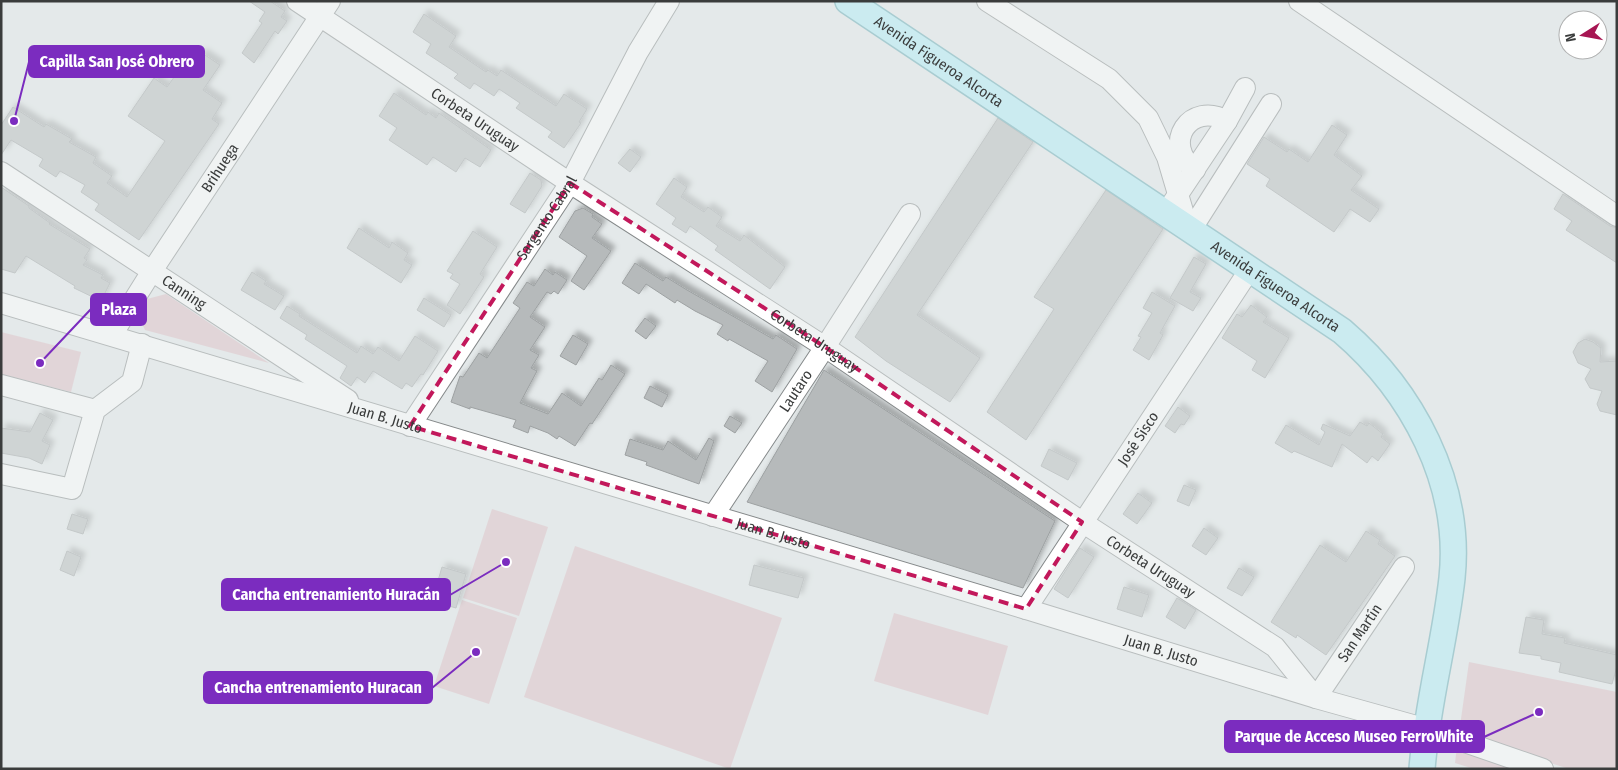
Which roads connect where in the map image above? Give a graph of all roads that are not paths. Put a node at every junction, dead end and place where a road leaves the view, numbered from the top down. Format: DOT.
graph roads {
  1 [pos="297,1"];
  2 [pos="669,1"];
  3 [pos="848,1"];
  4 [pos="987,1"];
  5 [pos="1299,1"];
  6 [pos="325,9"];
  7 [pos="1245,88"];
  8 [pos="1271,104"];
  9 [pos="1227,121"];
  10 [pos="1195,170"];
  11 [pos="1,172"];
  12 [pos="570,183"];
  13 [pos="1172,204"];
  14 [pos="910,214"];
  15 [pos="1617,216"];
  16 [pos="1190,229"];
  17 [pos="1250,269"];
  18 [pos="152,271"];
  19 [pos="1,303"];
  20 [pos="112,335"];
  21 [pos="142,344"];
  22 [pos="825,346"];
  23 [pos="1,385"];
  24 [pos="95,410"];
  25 [pos="367,413"];
  26 [pos="410,426"];
  27 [pos="1,474"];
  28 [pos="713,516"];
  29 [pos="1082,522"];
  30 [pos="1404,567"];
  31 [pos="1026,609"];
  32 [pos="1316,698"];
  33 [pos="1427,729"];
  34 [pos="1422,769"];
  35 [pos="1543,769"];
  1 -- 6 [label="street, Corbeta Uruguay"];
  2 -- 12 [label="street, Sargento Cabral"];
  3 -- 13 [label="main road, Avenida Figueroa Alcorta"];
  4 -- 13 [label="street"];
  5 -- 15 [label="street"];
  6 -- 12 [label="street, Corbeta Uruguay"];
  6 -- 18 [label="street, Brihuega"];
  7 -- 9 [label="street"];
  8 -- 16 [label="street"];
  9 -- 10 [label="street"];
  9 -- 10 [label="street"];
  10 -- 13 [label="street"];
  11 -- 18 [label="street, Canning"];
  12 -- 22 [label="street, Corbeta Uruguay"];
  12 -- 26 [label="street, Sargento Cabral"];
  13 -- 16 [label="main road, Avenida Figueroa Alcorta"];
  14 -- 22 [label="street, Lautaro"];
  16 -- 17 [label="main road, Avenida Figueroa Alcorta"];
  17 -- 29 [label="street, José Sisco"];
  17 -- 33 [label="main road, Avenida Figueroa Alcorta"];
  18 -- 20 [label="street, Brihuega"];
  18 -- 25 [label="street, Canning"];
  19 -- 20 [label="street, Juan B. Justo"];
  20 -- 21 [label="street, Juan B. Justo"];
  21 -- 24 [label="street"];
  21 -- 25 [label="street, Juan B. Justo"];
  22 -- 28 [label="street, Lautaro"];
  22 -- 29 [label="street, Corbeta Uruguay"];
  23 -- 24 [label="street"];
  24 -- 27 [label="street"];
  25 -- 26 [label="street, Juan B. Justo"];
  26 -- 28 [label="street, Juan B. Justo"];
  28 -- 31 [label="street, Juan B. Justo"];
  29 -- 31 [label="street, José Sisco"];
  29 -- 32 [label="street, Corbeta Uruguay"];
  30 -- 32 [label="street, San Martín"];
  31 -- 32 [label="street, Juan B. Justo"];
  32 -- 33 [label="street, Juan B. Justo"];
  33 -- 34 [label="main road, Avenida Figueroa Alcorta"];
  33 -- 35 [label="street, Juan B. Justo"];
}
